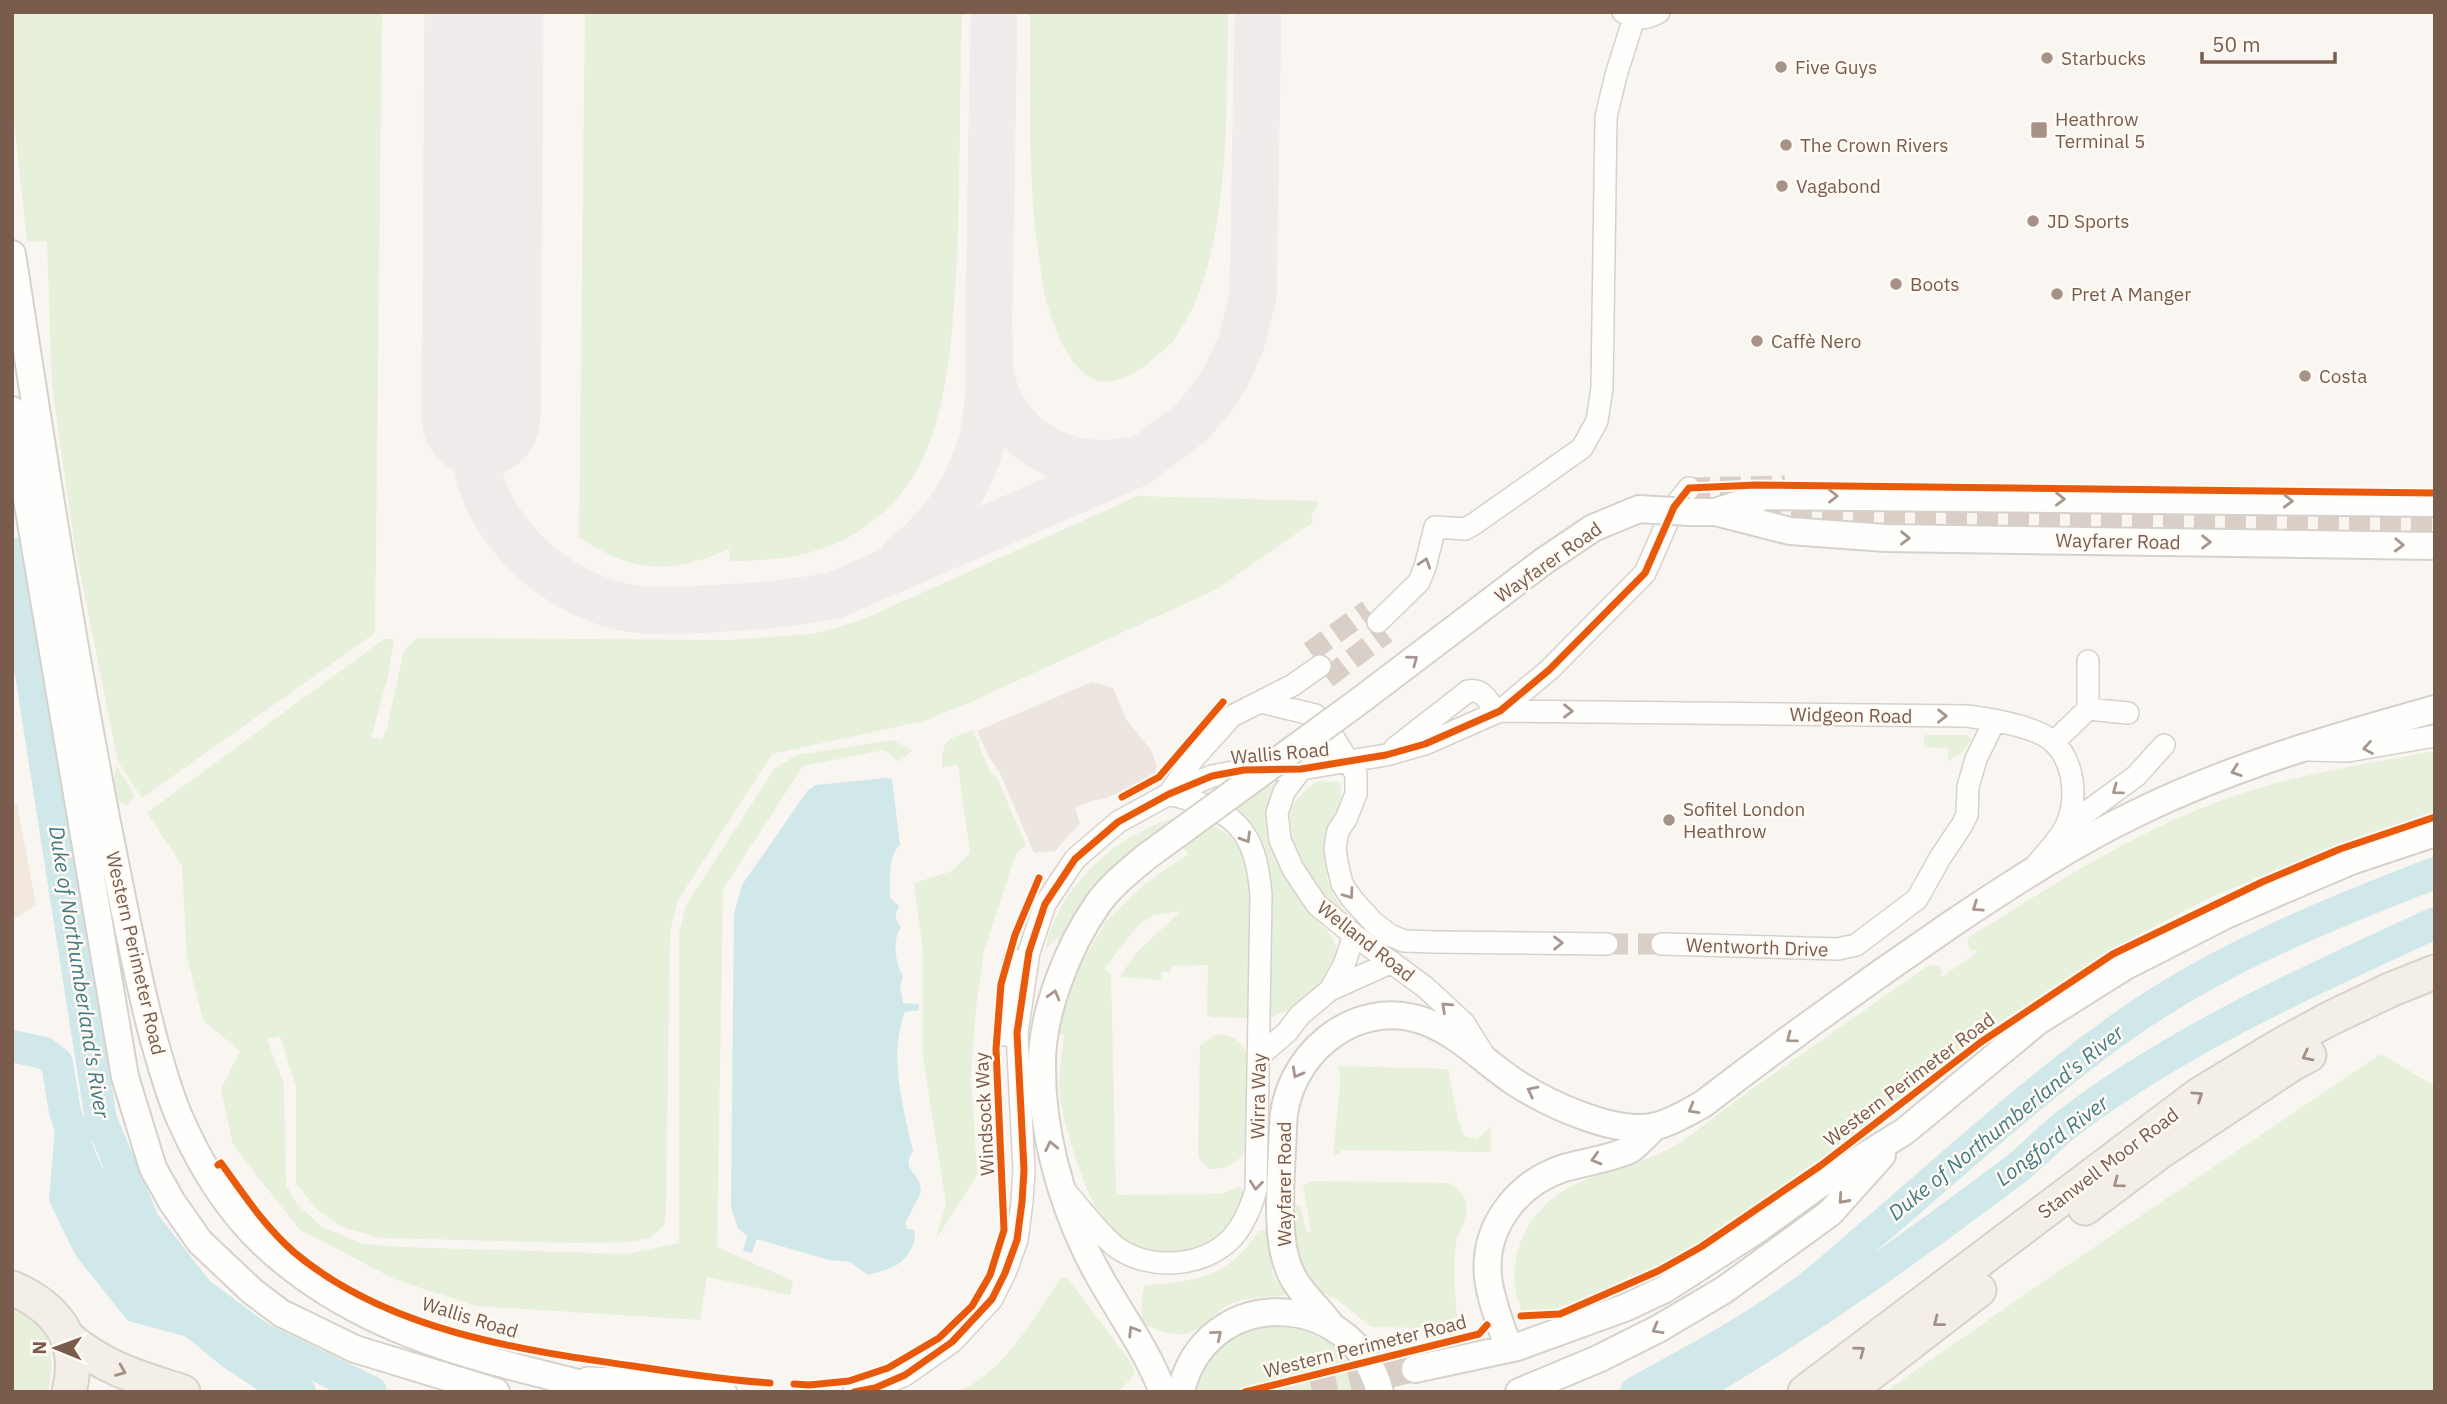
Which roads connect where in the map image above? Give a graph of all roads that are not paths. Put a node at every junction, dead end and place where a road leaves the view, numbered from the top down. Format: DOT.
graph roads {
  1 [pos="1658,12"];
  2 [pos="1629,15"];
  3 [pos="12,254"];
  4 [pos="12,411"];
  5 [pos="2435,503"];
  6 [pos="1695,507"];
  7 [pos="2435,546"];
  8 [pos="1377,622"];
  9 [pos="2088,661"];
  10 [pos="1319,665"];
  11 [pos="1261,702"];
  12 [pos="2088,709"];
  13 [pos="2435,709"];
  14 [pos="1498,712"];
  15 [pos="2128,713"];
  16 [pos="1995,720"];
  17 [pos="2435,736"];
  18 [pos="2054,742"];
  19 [pos="2164,745"];
  20 [pos="2300,749"];
  21 [pos="1386,755"];
  22 [pos="1349,762"];
  23 [pos="1301,769"];
  24 [pos="1169,793"];
  25 [pos="2065,828"];
  26 [pos="2435,833"];
  27 [pos="2034,869"];
  28 [pos="1039,920"];
  29 [pos="1354,935"];
  30 [pos="1607,944"];
  31 [pos="1662,944"];
  32 [pos="1391,962"];
  33 [pos="2435,972"];
  34 [pos="1025,978"];
  35 [pos="1330,990"];
  36 [pos="2435,996"];
  37 [pos="1300,1015"];
  38 [pos="1259,1020"];
  39 [pos="1259,1056"];
  40 [pos="1488,1060"];
  41 [pos="1042,1062"];
  42 [pos="1654,1127"];
  43 [pos="1905,1130"];
  44 [pos="1062,1188"];
  45 [pos="1017,1240"];
  46 [pos="12,1271"];
  47 [pos="22,1292"];
  48 [pos="1330,1324"];
  49 [pos="67,1337"];
  50 [pos="1509,1349"];
  51 [pos="1415,1369"];
  52 [pos="556,1377"];
  53 [pos="69,1392"];
  54 [pos="183,1392"];
  55 [pos="496,1392"];
  56 [pos="614,1392"];
  57 [pos="726,1392"];
  58 [pos="854,1392"];
  59 [pos="1163,1392"];
  60 [pos="1181,1392"];
  61 [pos="1380,1392"];
  62 [pos="1519,1392"];
  63 [pos="1805,1392"];
  64 [pos="1847,1392"];
  1 -- 2 [label="street"];
  8 -- 2 [label="street, one-way"];
  3 -- 52 [label="street, Western Perimeter Road"];
  4 -- 55 [label="street, Western Perimeter Road"];
  6 -- 5 [label="street, one-way"];
  6 -- 7 [label="street, Wayfarer Road, one-way"];
  6 -- 14 [label="street, Wallis Road"];
  41 -- 6 [label="street, Wayfarer Road, one-way, bridge"];
  9 -- 12 [label="street"];
  10 -- 11 [label="street"];
  11 -- 22 [label="street"];
  11 -- 24 [label="street"];
  12 -- 15 [label="street"];
  12 -- 18 [label="street"];
  13 -- 20 [label="street, Wayfarer Road"];
  14 -- 16 [label="street, Widgeon Road, one-way"];
  14 -- 21 [label="street, Wallis Road"];
  14 -- 21 [label="street"];
  16 -- 18 [label="street, Widgeon Road"];
  16 -- 31 [label="street, Wentworth Drive"];
  17 -- 20 [label="street, one-way"];
  18 -- 25 [label="street"];
  19 -- 25 [label="street, one-way"];
  20 -- 27 [label="street, Wayfarer Road, one-way"];
  21 -- 22 [label="street, Wallis Road"];
  22 -- 23 [label="street, Wallis Road"];
  22 -- 30 [label="street, one-way"];
  23 -- 24 [label="street, Wallis Road"];
  23 -- 29 [label="street, Welland Road"];
  24 -- 28 [label="street, Wallis Road"];
  24 -- 38 [label="street, Wirra Way, one-way"];
  25 -- 27 [label="street"];
  26 -- 43 [label="street, Western Perimeter Road"];
  27 -- 42 [label="street, Wayfarer Road, one-way"];
  28 -- 34 [label="street, Wallis Road"];
  28 -- 45 [label="street, Windsock Way"];
  29 -- 32 [label="street, Welland Road"];
  29 -- 35 [label="street"];
  32 -- 35 [label="street"];
  40 -- 32 [label="street, Welland Road, one-way"];
  63 -- 33 [label="main road, Stanwell Moor Road, one-way"];
  34 -- 41 [label="street, Wayfarer Road"];
  34 -- 45 [label="street, Wallis Road"];
  35 -- 37 [label="street"];
  36 -- 64 [label="main road, Stanwell Moor Road, one-way"];
  37 -- 38 [label="street"];
  37 -- 39 [label="street"];
  38 -- 39 [label="street, Wirra Way"];
  39 -- 44 [label="street, Wirra Way, one-way"];
  42 -- 40 [label="street, Wayfarer Road, one-way"];
  40 -- 48 [label="street, Wayfarer Road, one-way"];
  44 -- 41 [label="street, Wayfarer Road, one-way"];
  42 -- 50 [label="street, one-way"];
  43 -- 50 [label="street, Western Perimeter Road"];
  43 -- 62 [label="street, Western Perimeter Road, one-way"];
  59 -- 44 [label="street, Wayfarer Road, one-way"];
  45 -- 58 [label="street, Wallis Road"];
  46 -- 47 [label="street"];
  47 -- 49 [label="main road"];
  60 -- 48 [label="street, one-way"];
  48 -- 61 [label="street"];
  49 -- 53 [label="main road"];
  49 -- 54 [label="main road, one-way"];
  50 -- 51 [label="street, Western Perimeter Road"];
  52 -- 56 [label="street, Western Perimeter Road"];
  52 -- 57 [label="street"];
}
